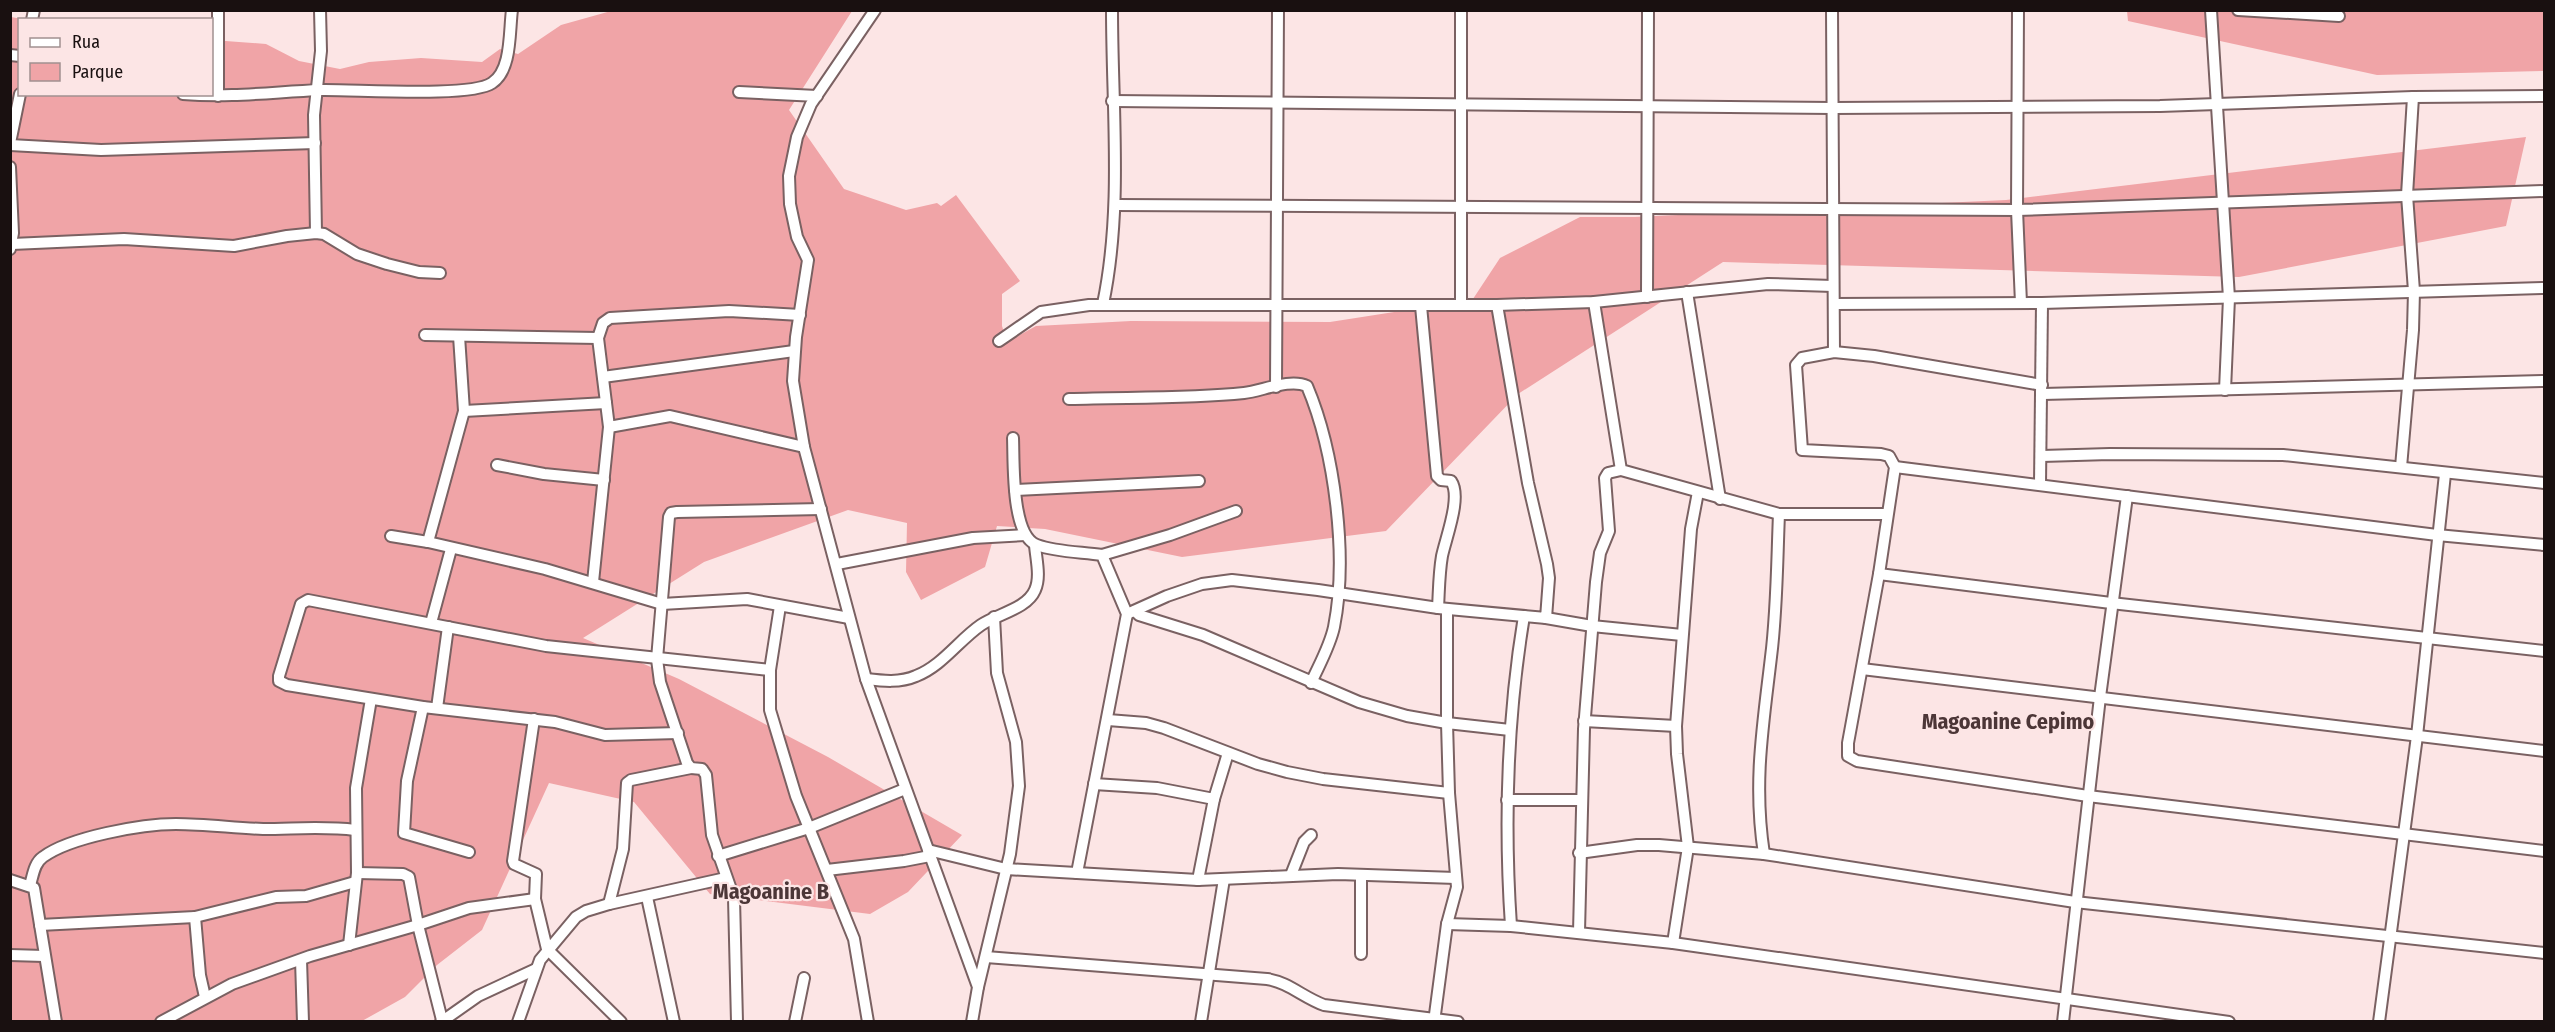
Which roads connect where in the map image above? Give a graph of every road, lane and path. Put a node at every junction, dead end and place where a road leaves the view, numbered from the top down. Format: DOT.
graph roads {
  1 [pos="218,10"];
  2 [pos="320,10"];
  3 [pos="512,10"];
  4 [pos="875,10"];
  5 [pos="1112,10"];
  6 [pos="1278,10"];
  7 [pos="1461,10"];
  8 [pos="1648,10"];
  9 [pos="1832,10"];
  10 [pos="2018,10"];
  11 [pos="2211,10"];
  12 [pos="2238,10"];
  13 [pos="2339,16"];
  14 [pos="317,90"];
  15 [pos="739,92"];
  16 [pos="20,96"];
  17 [pos="213,96"];
  18 [pos="218,96"];
  19 [pos="818,96"];
  20 [pos="2544,96"];
  21 [pos="2413,97"];
  22 [pos="1278,101"];
  23 [pos="1112,102"];
  24 [pos="1463,105"];
  25 [pos="1649,105"];
  26 [pos="2216,105"];
  27 [pos="2019,106"];
  28 [pos="1833,108"];
  29 [pos="315,143"];
  30 [pos="10,144"];
  31 [pos="10,167"];
  32 [pos="2544,191"];
  33 [pos="2407,195"];
  34 [pos="2223,202"];
  35 [pos="1116,205"];
  36 [pos="1462,205"];
  37 [pos="1276,206"];
  38 [pos="1646,208"];
  39 [pos="1833,209"];
  40 [pos="2018,210"];
  41 [pos="316,233"];
  42 [pos="11,247"];
  43 [pos="440,273"];
  44 [pos="1833,286"];
  45 [pos="2544,288"];
  46 [pos="2414,291"];
  47 [pos="1687,292"];
  48 [pos="1647,297"];
  49 [pos="2229,298"];
  50 [pos="1594,302"];
  51 [pos="2021,303"];
  52 [pos="2042,303"];
  53 [pos="1103,304"];
  54 [pos="1277,304"];
  55 [pos="1834,304"];
  56 [pos="1461,305"];
  57 [pos="1421,306"];
  58 [pos="1497,306"];
  59 [pos="800,315"];
  60 [pos="425,335"];
  61 [pos="459,336"];
  62 [pos="598,338"];
  63 [pos="999,341"];
  64 [pos="794,351"];
  65 [pos="1834,352"];
  66 [pos="603,377"];
  67 [pos="2544,381"];
  68 [pos="2409,385"];
  69 [pos="1276,387"];
  70 [pos="2042,389"];
  71 [pos="2225,390"];
  72 [pos="1069,399"];
  73 [pos="606,403"];
  74 [pos="464,411"];
  75 [pos="609,427"];
  76 [pos="1013,438"];
  77 [pos="804,447"];
  78 [pos="2042,456"];
  79 [pos="497,465"];
  80 [pos="1895,467"];
  81 [pos="2401,467"];
  82 [pos="1621,470"];
  83 [pos="2445,474"];
  84 [pos="604,480"];
  85 [pos="1199,481"];
  86 [pos="2544,483"];
  87 [pos="2040,484"];
  88 [pos="1015,490"];
  89 [pos="1698,492"];
  90 [pos="2127,496"];
  91 [pos="1720,499"];
  92 [pos="821,509"];
  93 [pos="1236,510"];
  94 [pos="1887,513"];
  95 [pos="1779,514"];
  96 [pos="1024,535"];
  97 [pos="2437,535"];
  98 [pos="391,536"];
  99 [pos="428,542"];
  100 [pos="1035,545"];
  101 [pos="2544,545"];
  102 [pos="451,549"];
  103 [pos="1102,555"];
  104 [pos="837,564"];
  105 [pos="1879,574"];
  106 [pos="593,582"];
  107 [pos="1339,594"];
  108 [pos="2111,603"];
  109 [pos="662,604"];
  110 [pos="780,606"];
  111 [pos="1442,609"];
  112 [pos="1131,612"];
  113 [pos="1524,616"];
  114 [pos="994,617"];
  115 [pos="849,618"];
  116 [pos="1546,618"];
  117 [pos="431,622"];
  118 [pos="1592,626"];
  119 [pos="448,627"];
  120 [pos="1682,635"];
  121 [pos="2426,637"];
  122 [pos="2544,651"];
  123 [pos="657,659"];
  124 [pos="1863,669"];
  125 [pos="770,670"];
  126 [pos="866,679"];
  127 [pos="1311,683"];
  128 [pos="2100,697"];
  129 [pos="371,699"];
  130 [pos="423,707"];
  131 [pos="437,708"];
  132 [pos="534,719"];
  133 [pos="1108,720"];
  134 [pos="1584,721"];
  135 [pos="1447,723"];
  136 [pos="1676,726"];
  137 [pos="1510,730"];
  138 [pos="678,733"];
  139 [pos="2417,736"];
  140 [pos="2544,751"];
  141 [pos="1228,753"];
  142 [pos="691,768"];
  143 [pos="1095,784"];
  144 [pos="905,789"];
  145 [pos="1449,793"];
  146 [pos="2088,796"];
  147 [pos="1214,799"];
  148 [pos="1507,800"];
  149 [pos="1581,800"];
  150 [pos="809,828"];
  151 [pos="355,830"];
  152 [pos="1311,835"];
  153 [pos="2404,836"];
  154 [pos="1688,848"];
  155 [pos="2544,851"];
  156 [pos="469,852"];
  157 [pos="929,853"];
  158 [pos="1579,854"];
  159 [pos="1764,854"];
  160 [pos="718,856"];
  161 [pos="1006,869"];
  162 [pos="827,870"];
  163 [pos="1077,873"];
  164 [pos="1361,874"];
  165 [pos="1291,875"];
  166 [pos="356,878"];
  167 [pos="726,878"];
  168 [pos="1456,878"];
  169 [pos="1224,879"];
  170 [pos="10,880"];
  171 [pos="1198,880"];
  172 [pos="30,885"];
  173 [pos="648,897"];
  174 [pos="535,899"];
  175 [pos="2075,902"];
  176 [pos="609,904"];
  177 [pos="195,917"];
  178 [pos="1447,924"];
  179 [pos="418,925"];
  180 [pos="40,926"];
  181 [pos="1511,926"];
  182 [pos="1578,932"];
  183 [pos="2391,935"];
  184 [pos="1672,943"];
  185 [pos="349,945"];
  186 [pos="547,949"];
  187 [pos="2544,953"];
  188 [pos="1361,954"];
  189 [pos="10,956"];
  190 [pos="44,956"];
  191 [pos="986,957"];
  192 [pos="301,960"];
  193 [pos="536,969"];
  194 [pos="1210,974"];
  195 [pos="804,978"];
  196 [pos="978,987"];
  197 [pos="205,997"];
  198 [pos="2065,999"];
  199 [pos="1434,1020"];
  200 [pos="442,1021"];
  201 [pos="56,1022"];
  202 [pos="161,1022"];
  203 [pos="303,1022"];
  204 [pos="518,1022"];
  205 [pos="621,1022"];
  206 [pos="674,1022"];
  207 [pos="737,1022"];
  208 [pos="795,1022"];
  209 [pos="868,1022"];
  210 [pos="972,1022"];
  211 [pos="1201,1022"];
  212 [pos="1458,1022"];
  213 [pos="2063,1022"];
  214 [pos="2229,1022"];
  215 [pos="2379,1022"];
  1 -- 18 [label="street"];
  2 -- 14 [label="street"];
  3 -- 14 [label="street"];
  4 -- 19 [label="street"];
  5 -- 23 [label="street"];
  6 -- 22 [label="street"];
  7 -- 24 [label="street"];
  8 -- 25 [label="street"];
  9 -- 28 [label="street"];
  10 -- 27 [label="street"];
  11 -- 26 [label="street"];
  12 -- 13 [label="street"];
  14 -- 18 [label="street"];
  14 -- 29 [label="street"];
  15 -- 19 [label="street"];
  16 -- 30 [label="street"];
  17 -- 18 [label="street"];
  19 -- 59 [label="street"];
  20 -- 21 [label="street"];
  21 -- 26 [label="street"];
  21 -- 33 [label="street"];
  22 -- 23 [label="street"];
  22 -- 24 [label="street"];
  22 -- 37 [label="street"];
  23 -- 35 [label="street"];
  24 -- 25 [label="street"];
  24 -- 36 [label="street"];
  25 -- 28 [label="street"];
  25 -- 38 [label="street"];
  26 -- 27 [label="street"];
  26 -- 34 [label="street"];
  27 -- 28 [label="street"];
  27 -- 40 [label="street"];
  28 -- 39 [label="street"];
  29 -- 30 [label="street"];
  29 -- 41 [label="street"];
  31 -- 42 [label="street"];
  32 -- 33 [label="street"];
  33 -- 34 [label="street"];
  33 -- 46 [label="street"];
  34 -- 40 [label="street"];
  34 -- 49 [label="street"];
  35 -- 37 [label="street"];
  35 -- 53 [label="street"];
  36 -- 37 [label="street"];
  36 -- 38 [label="street"];
  36 -- 56 [label="street"];
  37 -- 54 [label="street"];
  38 -- 39 [label="street"];
  38 -- 48 [label="street"];
  39 -- 40 [label="street"];
  39 -- 44 [label="street"];
  40 -- 51 [label="street"];
  41 -- 42 [label="street"];
  41 -- 43 [label="street"];
  44 -- 47 [label="street"];
  44 -- 55 [label="street"];
  45 -- 46 [label="street"];
  46 -- 49 [label="street"];
  46 -- 68 [label="street"];
  47 -- 48 [label="street"];
  47 -- 91 [label="street"];
  48 -- 50 [label="street"];
  49 -- 52 [label="street"];
  49 -- 71 [label="street"];
  50 -- 58 [label="street"];
  50 -- 82 [label="street"];
  51 -- 52 [label="street"];
  51 -- 55 [label="street"];
  52 -- 70 [label="street"];
  53 -- 54 [label="street"];
  53 -- 63 [label="street"];
  54 -- 57 [label="street"];
  54 -- 69 [label="street"];
  55 -- 65 [label="street"];
  56 -- 57 [label="street"];
  56 -- 58 [label="street"];
  57 -- 111 [label="street"];
  58 -- 116 [label="street"];
  59 -- 62 [label="street"];
  59 -- 64 [label="street"];
  60 -- 61 [label="street"];
  61 -- 62 [label="street"];
  61 -- 74 [label="street"];
  62 -- 66 [label="street"];
  64 -- 66 [label="street"];
  64 -- 77 [label="street"];
  65 -- 70 [label="street"];
  65 -- 80 [label="street"];
  66 -- 73 [label="street"];
  67 -- 68 [label="street"];
  68 -- 71 [label="street"];
  68 -- 81 [label="street"];
  69 -- 72 [label="street"];
  69 -- 107 [label="street"];
  70 -- 71 [label="street"];
  70 -- 78 [label="street"];
  73 -- 74 [label="street"];
  73 -- 75 [label="street"];
  74 -- 99 [label="street"];
  75 -- 77 [label="street"];
  75 -- 84 [label="street"];
  76 -- 88 [label="street"];
  77 -- 92 [label="street"];
  78 -- 81 [label="street"];
  78 -- 87 [label="street"];
  79 -- 84 [label="street"];
  80 -- 87 [label="street"];
  80 -- 94 [label="street"];
  81 -- 83 [label="street"];
  82 -- 89 [label="street"];
  82 -- 118 [label="street"];
  83 -- 86 [label="street"];
  83 -- 97 [label="street"];
  84 -- 106 [label="street"];
  85 -- 88 [label="street"];
  87 -- 90 [label="street"];
  88 -- 96 [label="street"];
  89 -- 91 [label="street"];
  89 -- 120 [label="street"];
  90 -- 97 [label="street"];
  90 -- 108 [label="street"];
  91 -- 95 [label="street"];
  92 -- 104 [label="street"];
  92 -- 109 [label="street"];
  93 -- 103 [label="street"];
  94 -- 95 [label="street"];
  94 -- 105 [label="street"];
  95 -- 159 [label="street"];
  96 -- 100 [label="street"];
  96 -- 104 [label="street"];
  97 -- 101 [label="street"];
  97 -- 121 [label="street"];
  98 -- 99 [label="street"];
  99 -- 102 [label="street"];
  100 -- 103 [label="street"];
  100 -- 114 [label="street"];
  102 -- 106 [label="street"];
  102 -- 117 [label="street"];
  103 -- 112 [label="street"];
  104 -- 115 [label="street"];
  105 -- 108 [label="street"];
  105 -- 124 [label="street"];
  106 -- 109 [label="street"];
  107 -- 111 [label="street"];
  107 -- 112 [label="street"];
  107 -- 127 [label="street"];
  108 -- 121 [label="street"];
  108 -- 128 [label="street"];
  109 -- 110 [label="street"];
  109 -- 123 [label="street"];
  110 -- 115 [label="street"];
  110 -- 125 [label="street"];
  111 -- 113 [label="street"];
  111 -- 135 [label="street"];
  112 -- 127 [label="street"];
  112 -- 133 [label="street"];
  113 -- 116 [label="street"];
  113 -- 137 [label="street"];
  114 -- 126 [label="street"];
  114 -- 161 [label="street"];
  115 -- 126 [label="street"];
  116 -- 118 [label="street"];
  117 -- 119 [label="street"];
  117 -- 129 [label="street"];
  118 -- 120 [label="street"];
  118 -- 134 [label="street"];
  119 -- 123 [label="street"];
  119 -- 131 [label="street"];
  120 -- 136 [label="street"];
  121 -- 122 [label="street"];
  121 -- 139 [label="street"];
  123 -- 125 [label="street"];
  123 -- 138 [label="street"];
  124 -- 128 [label="street"];
  124 -- 146 [label="street"];
  125 -- 150 [label="street"];
  126 -- 144 [label="street"];
  127 -- 135 [label="street"];
  128 -- 139 [label="street"];
  128 -- 146 [label="street"];
  129 -- 130 [label="street"];
  129 -- 151 [label="street"];
  130 -- 131 [label="street"];
  130 -- 156 [label="street"];
  131 -- 132 [label="street"];
  132 -- 138 [label="street"];
  132 -- 174 [label="street"];
  133 -- 141 [label="street"];
  133 -- 143 [label="street"];
  134 -- 136 [label="street"];
  134 -- 149 [label="street"];
  135 -- 137 [label="street"];
  135 -- 145 [label="street"];
  136 -- 154 [label="street"];
  137 -- 148 [label="street"];
  138 -- 142 [label="street"];
  139 -- 140 [label="street"];
  139 -- 153 [label="street"];
  141 -- 145 [label="street"];
  141 -- 147 [label="street"];
  142 -- 160 [label="street"];
  142 -- 176 [label="street"];
  143 -- 147 [label="street"];
  143 -- 163 [label="street"];
  144 -- 150 [label="street"];
  144 -- 157 [label="street"];
  145 -- 168 [label="street"];
  146 -- 153 [label="street"];
  146 -- 175 [label="street"];
  147 -- 171 [label="street"];
  148 -- 149 [label="street"];
  148 -- 181 [label="street"];
  149 -- 158 [label="street"];
  150 -- 160 [label="street"];
  150 -- 162 [label="street"];
  151 -- 166 [label="street"];
  151 -- 172 [label="street"];
  152 -- 165 [label="street"];
  153 -- 155 [label="street"];
  153 -- 183 [label="street"];
  154 -- 158 [label="street"];
  154 -- 159 [label="street"];
  154 -- 184 [label="street"];
  157 -- 161 [label="street"];
  157 -- 162 [label="street"];
  157 -- 196 [label="street"];
  158 -- 182 [label="street"];
  159 -- 175 [label="street"];
  160 -- 167 [label="street"];
  161 -- 163 [label="street"];
  161 -- 191 [label="street"];
  162 -- 209 [label="street"];
  163 -- 171 [label="street"];
  164 -- 165 [label="street"];
  164 -- 168 [label="street"];
  164 -- 188 [label="street"];
  165 -- 169 [label="street"];
  166 -- 177 [label="street"];
  166 -- 179 [label="street"];
  166 -- 185 [label="street"];
  167 -- 173 [label="street"];
  167 -- 207 [label="street"];
  168 -- 178 [label="street"];
  169 -- 171 [label="street"];
  169 -- 194 [label="street"];
  170 -- 172 [label="street"];
  172 -- 180 [label="street"];
  173 -- 176 [label="street"];
  173 -- 206 [label="street"];
  174 -- 179 [label="street"];
  174 -- 186 [label="street"];
  175 -- 183 [label="street"];
  175 -- 198 [label="street"];
  176 -- 186 [label="street"];
  177 -- 180 [label="street"];
  177 -- 197 [label="street"];
  178 -- 181 [label="street"];
  178 -- 199 [label="street"];
  179 -- 185 [label="street"];
  179 -- 200 [label="street"];
  180 -- 190 [label="street"];
  181 -- 182 [label="street"];
  182 -- 184 [label="street"];
  183 -- 187 [label="street"];
  183 -- 215 [label="street"];
  184 -- 198 [label="street"];
  185 -- 192 [label="street"];
  186 -- 193 [label="street"];
  186 -- 205 [label="street"];
  189 -- 190 [label="street"];
  190 -- 201 [label="street"];
  191 -- 194 [label="street"];
  191 -- 196 [label="street"];
  192 -- 197 [label="street"];
  192 -- 203 [label="street"];
  193 -- 200 [label="street"];
  193 -- 204 [label="street"];
  194 -- 199 [label="street"];
  194 -- 211 [label="street"];
  195 -- 208 [label="street"];
  196 -- 210 [label="street"];
  197 -- 202 [label="street"];
  198 -- 213 [label="street"];
  198 -- 214 [label="street"];
  199 -- 212 [label="street"];
}
